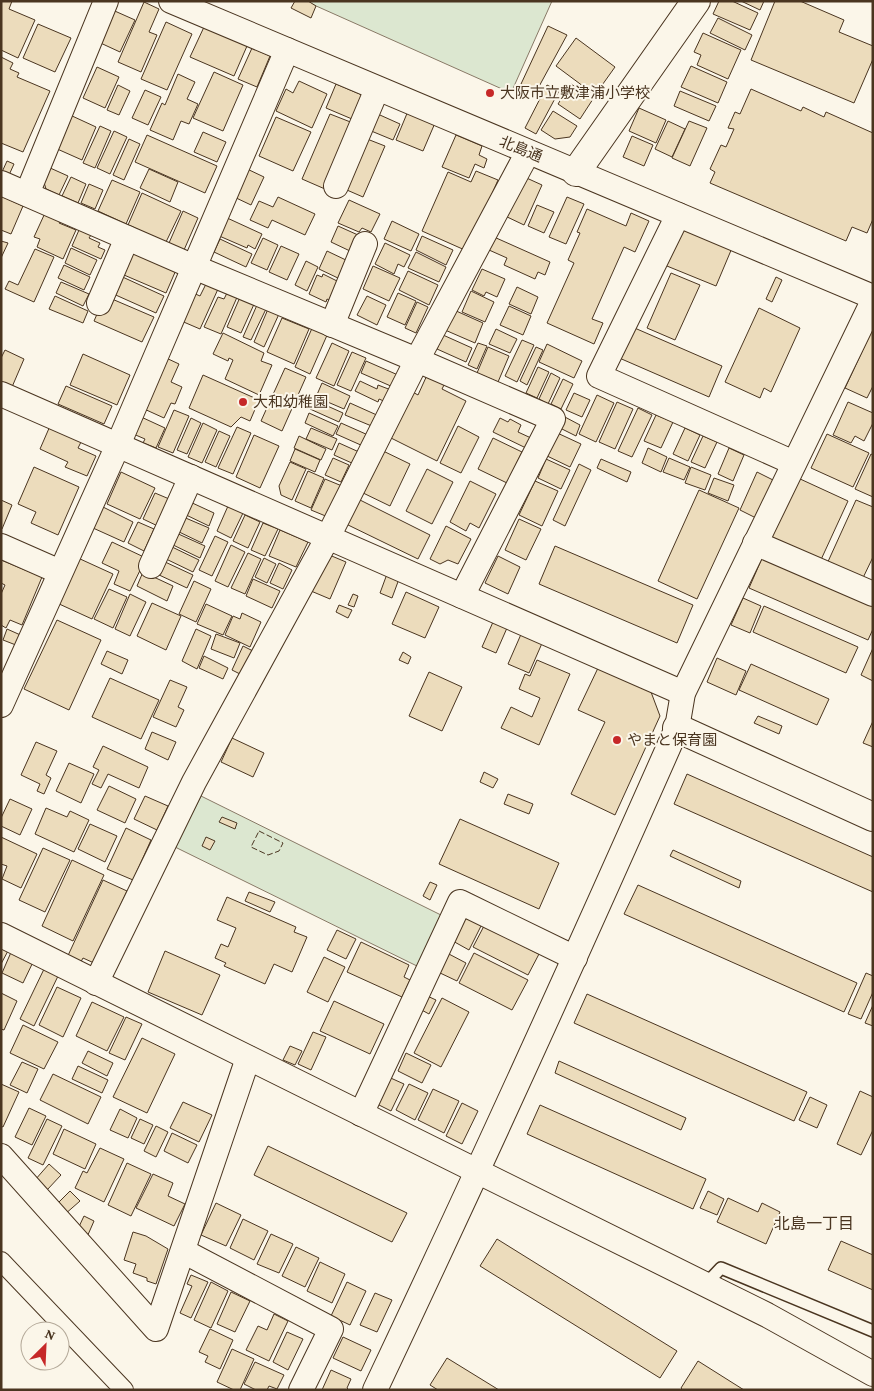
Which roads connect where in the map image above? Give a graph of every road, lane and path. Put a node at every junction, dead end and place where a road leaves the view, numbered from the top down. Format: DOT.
graph roads {
  1 [pos="106,1"];
  2 [pos="171,1"];
  3 [pos="696,1"];
  4 [pos="287,50"];
  5 [pos="377,89"];
  6 [pos="528,152"];
  7 [pos="576,172"];
  8 [pos="1,183"];
  9 [pos="336,186"];
  10 [pos="27,194"];
  11 [pos="678,216"];
  12 [pos="127,238"];
  13 [pos="365,244"];
  14 [pos="194,268"];
  15 [pos="873,296"];
  16 [pos="873,301"];
  17 [pos="99,303"];
  18 [pos="332,324"];
  19 [pos="417,360"];
  20 [pos="1,394"];
  21 [pos="118,445"];
  22 [pos="794,463"];
  23 [pos="191,477"];
  24 [pos="328,537"];
  25 [pos="755,544"];
  26 [pos="1,546"];
  27 [pos="151,566"];
  28 [pos="60,572"];
  29 [pos="873,594"];
  30 [pos="462,596"];
  31 [pos="683,693"];
  32 [pos="1,705"];
  33 [pos="677,728"];
  34 [pos="873,817"];
  35 [pos="1,935"];
  36 [pos="575,958"];
  37 [pos="96,983"];
  38 [pos="248,1058"];
  39 [pos="361,1114"];
  40 [pos="1,1156"];
  41 [pos="478,1171"];
  42 [pos="183,1251"];
  43 [pos="1,1261"];
  44 [pos="705,1285"];
  45 [pos="873,1332"];
  46 [pos="873,1374"];
  47 [pos="124,1390"];
  48 [pos="301,1390"];
  49 [pos="376,1390"];
  1 -- 10 [label="street"];
  2 -- 4 [label="street, 北島通"];
  3 -- 7 [label="street"];
  4 -- 5 [label="street, 北島通"];
  4 -- 14 [label="street"];
  5 -- 6 [label="street, 北島通"];
  5 -- 9 [label="street"];
  6 -- 7 [label="street, 北島通"];
  6 -- 19 [label="street"];
  7 -- 11 [label="street, 北島通"];
  8 -- 10 [label="street"];
  10 -- 12 [label="street"];
  11 -- 15 [label="street, 北島通"];
  11 -- 22 [label="street"];
  12 -- 14 [label="street"];
  12 -- 17 [label="street"];
  13 -- 18 [label="street"];
  14 -- 18 [label="street"];
  14 -- 21 [label="street"];
  16 -- 22 [label="street"];
  18 -- 19 [label="street"];
  19 -- 24 [label="street"];
  19 -- 30 [label="street"];
  20 -- 21 [label="street"];
  21 -- 23 [label="street"];
  21 -- 28 [label="street"];
  22 -- 25 [label="street"];
  23 -- 24 [label="street"];
  23 -- 27 [label="street"];
  24 -- 30 [label="street"];
  24 -- 37 [label="street"];
  25 -- 29 [label="street"];
  25 -- 31 [label="street"];
  26 -- 28 [label="street"];
  28 -- 32 [label="street"];
  30 -- 31 [label="street"];
  31 -- 33 [label="street"];
  33 -- 34 [label="street"];
  33 -- 36 [label="street"];
  35 -- 37 [label="street"];
  36 -- 39 [label="street"];
  36 -- 41 [label="street"];
  37 -- 38 [label="street"];
  38 -- 39 [label="street"];
  38 -- 42 [label="street"];
  39 -- 41 [label="street"];
  40 -- 42 [label="street"];
  41 -- 44 [label="street"];
  41 -- 49 [label="street"];
  42 -- 48 [label="street"];
  43 -- 47 [label="street"];
  44 -- 45 [label="lane"];
  44 -- 46 [label="street"];
}
